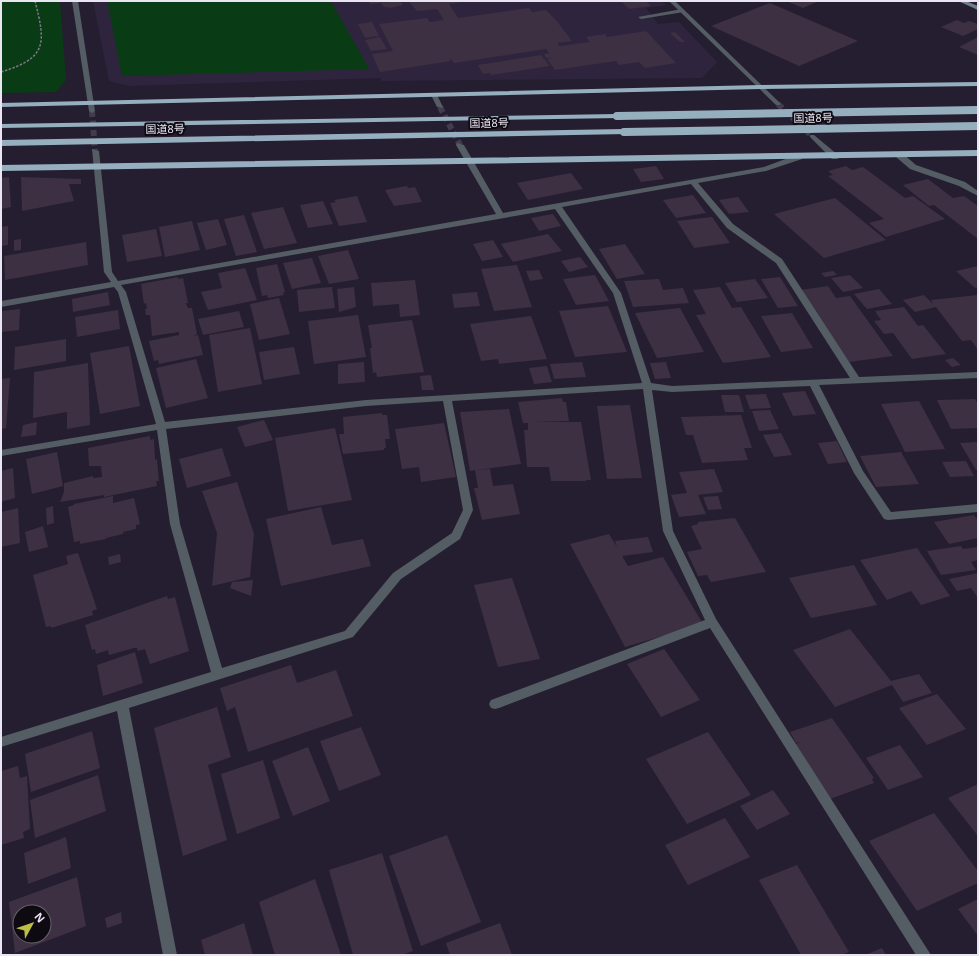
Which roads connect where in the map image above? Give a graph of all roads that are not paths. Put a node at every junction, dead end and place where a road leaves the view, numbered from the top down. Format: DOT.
graph roads {
  1 [pos="75,1"];
  2 [pos="672,1"];
  3 [pos="961,1"];
  4 [pos="978,8"];
  5 [pos="682,11"];
  6 [pos="641,17"];
  7 [pos="978,84"];
  8 [pos="760,87"];
  9 [pos="434,95"];
  10 [pos="778,104"];
  11 [pos="1,105"];
  12 [pos="91,107"];
  13 [pos="440,107"];
  14 [pos="978,110"];
  15 [pos="1,126"];
  16 [pos="978,126"];
  17 [pos="812,136"];
  18 [pos="1,143"];
  19 [pos="460,145"];
  20 [pos="95,151"];
  21 [pos="978,153"];
  22 [pos="899,155"];
  23 [pos="799,157"];
  24 [pos="835,157"];
  25 [pos="469,160"];
  26 [pos="96,166"];
  27 [pos="1,168"];
  28 [pos="693,182"];
  29 [pos="978,194"];
  30 [pos="557,206"];
  31 [pos="501,216"];
  32 [pos="117,284"];
  33 [pos="1,304"];
  34 [pos="978,376"];
  35 [pos="857,381"];
  36 [pos="813,383"];
  37 [pos="647,386"];
  38 [pos="447,399"];
  39 [pos="161,426"];
  40 [pos="1,453"];
  41 [pos="978,508"];
  42 [pos="712,622"];
  43 [pos="218,675"];
  44 [pos="122,704"];
  45 [pos="495,704"];
  46 [pos="1,742"];
  47 [pos="170,955"];
  48 [pos="924,955"];
  1 -- 12 [label="street"];
  2 -- 5 [label="street"];
  3 -- 4 [label="street"];
  5 -- 6 [label="street"];
  5 -- 8 [label="street"];
  7 -- 8 [label="highway"];
  8 -- 9 [label="highway"];
  8 -- 10 [label="street"];
  9 -- 12 [label="highway"];
  9 -- 13 [label="street"];
  11 -- 12 [label="highway"];
  14 -- 15 [label="highway, 国道8号, bridge"];
  16 -- 18 [label="highway, 国道8号, bridge"];
  17 -- 24 [label="street"];
  19 -- 25 [label="street"];
  20 -- 26 [label="street"];
  21 -- 22 [label="highway"];
  22 -- 24 [label="highway"];
  22 -- 29 [label="street"];
  23 -- 24 [label="highway"];
  23 -- 25 [label="highway"];
  23 -- 28 [label="street"];
  25 -- 26 [label="highway"];
  25 -- 31 [label="street"];
  26 -- 27 [label="highway"];
  26 -- 32 [label="street"];
  28 -- 30 [label="street"];
  28 -- 35 [label="street"];
  30 -- 31 [label="street"];
  30 -- 37 [label="street"];
  31 -- 32 [label="street"];
  32 -- 33 [label="street"];
  32 -- 39 [label="street"];
  34 -- 35 [label="street"];
  35 -- 36 [label="street"];
  36 -- 37 [label="street"];
  36 -- 41 [label="street"];
  37 -- 38 [label="street"];
  37 -- 42 [label="street"];
  38 -- 39 [label="street"];
  38 -- 43 [label="street"];
  39 -- 40 [label="street"];
  39 -- 43 [label="street"];
  42 -- 45 [label="street"];
  42 -- 48 [label="street"];
  43 -- 44 [label="street"];
  44 -- 46 [label="street"];
  44 -- 47 [label="street"];
}
